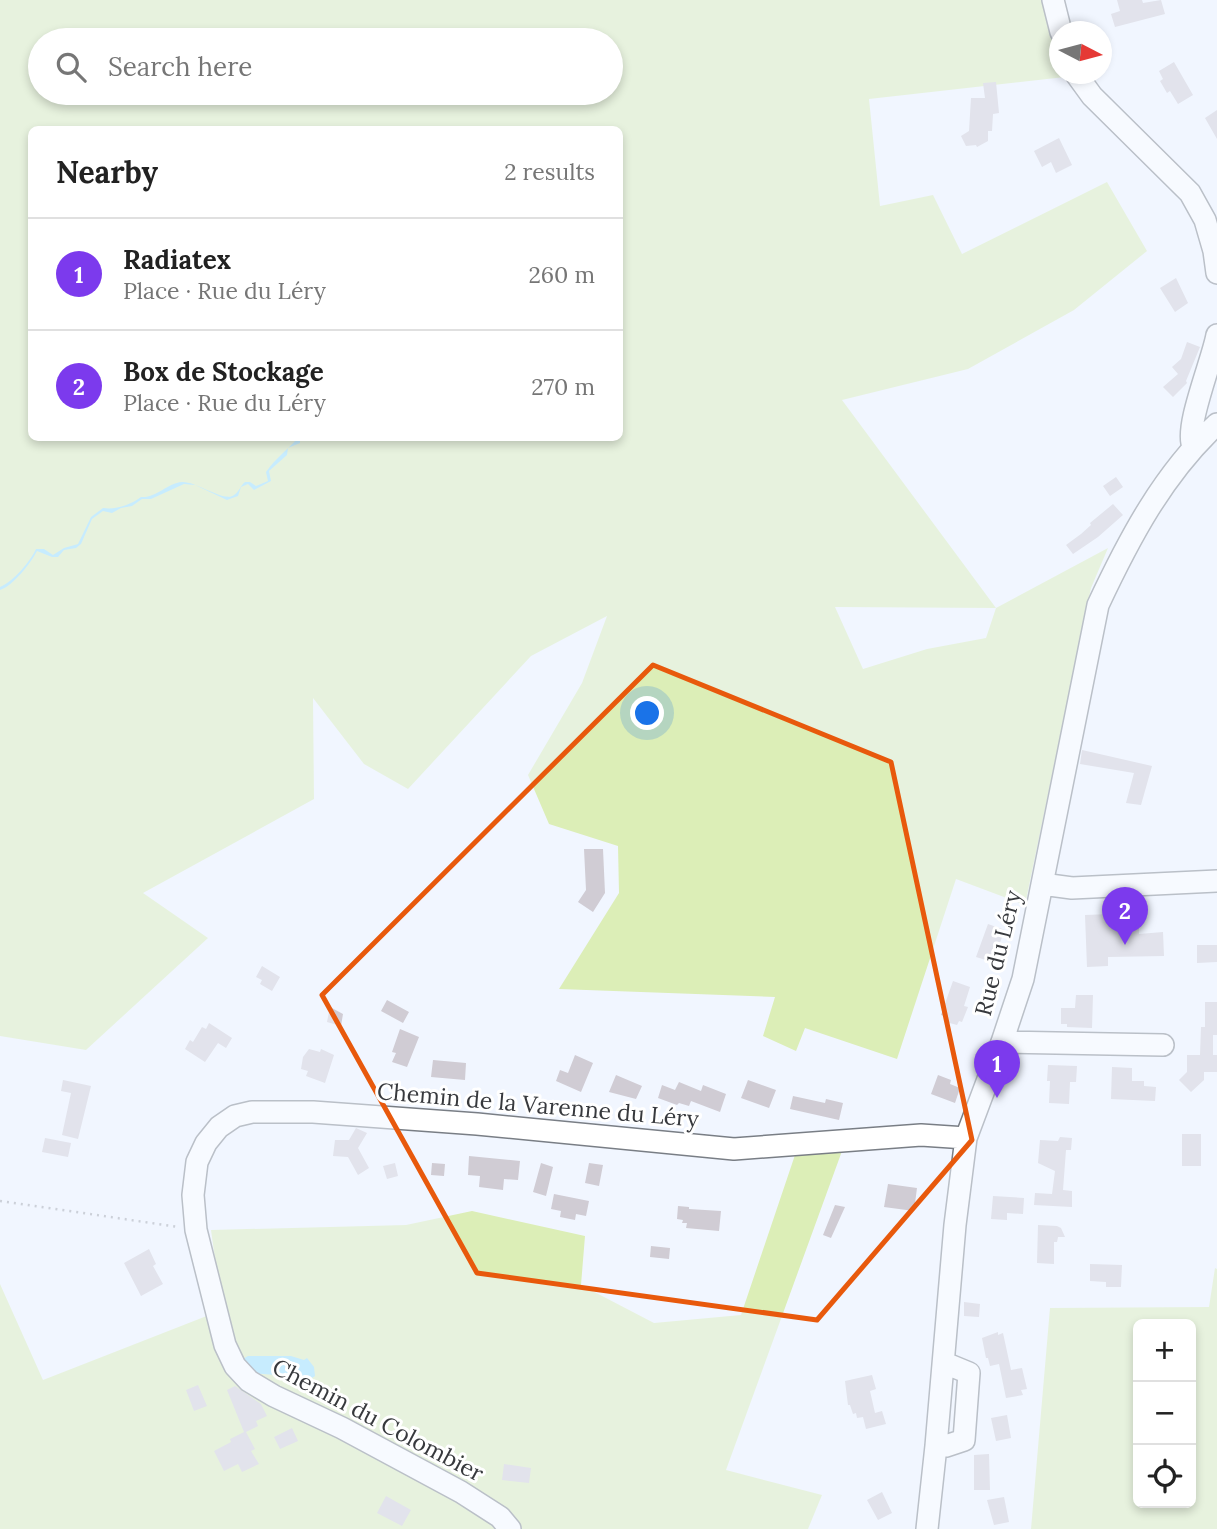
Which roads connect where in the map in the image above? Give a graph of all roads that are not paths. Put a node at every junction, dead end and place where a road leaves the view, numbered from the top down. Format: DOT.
graph roads {
  1 [pos="1053,0"];
  2 [pos="1058,21"];
  3 [pos="1083,84"];
  4 [pos="1217,273"];
  5 [pos="1217,335"];
  6 [pos="1217,424"];
  7 [pos="1193,446"];
  8 [pos="1217,881"];
  9 [pos="1042,884"];
  10 [pos="1002,1042"];
  11 [pos="1163,1045"];
  12 [pos="966,1138"];
  13 [pos="196,1230"];
  14 [pos="510,1529"];
  15 [pos="927,1529"];
  1 -- 2 [label="street"];
  3 -- 4 [label="street"];
  5 -- 7 [label="street"];
  6 -- 7 [label="street, Rue du Léry"];
  7 -- 9 [label="street, Rue du Léry"];
  8 -- 9 [label="street"];
  9 -- 10 [label="street, Rue du Léry"];
  10 -- 11 [label="street"];
  10 -- 12 [label="street, Rue du Léry"];
  12 -- 13 [label="street, Chemin de la Varenne du Léry"];
  12 -- 15 [label="street, Rue du Léry"];
  13 -- 14 [label="street, Chemin du Colombier"];
}
